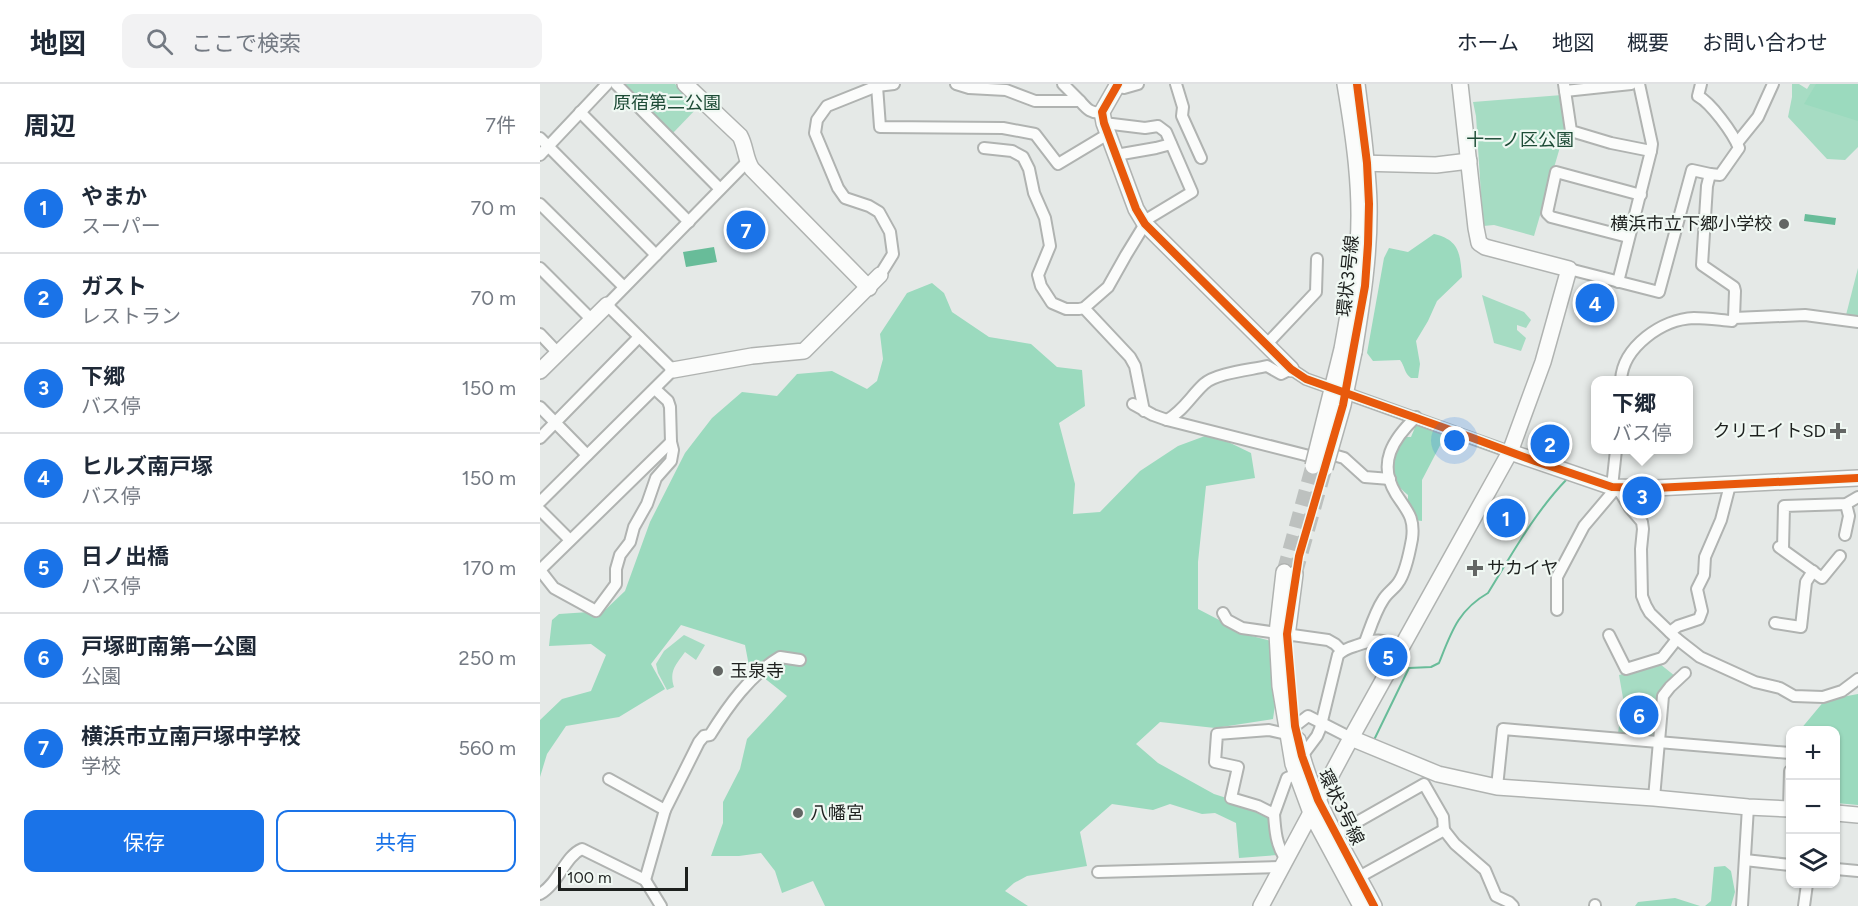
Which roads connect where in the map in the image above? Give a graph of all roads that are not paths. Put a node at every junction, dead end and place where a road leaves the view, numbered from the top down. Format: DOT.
graph roads {
  1 [pos="607,84"];
  2 [pos="616,84"];
  3 [pos="894,84"];
  4 [pos="956,84"];
  5 [pos="1063,84"];
  6 [pos="1118,84"];
  7 [pos="1138,84"];
  8 [pos="1176,84"];
  9 [pos="1345,84"];
  10 [pos="1357,84"];
  11 [pos="1461,84"];
  12 [pos="1631,84"];
  13 [pos="1639,84"];
  14 [pos="1701,84"];
  15 [pos="1773,84"];
  16 [pos="688,85"];
  17 [pos="876,85"];
  18 [pos="1006,87"];
  19 [pos="1565,87"];
  20 [pos="1080,101"];
  21 [pos="580,112"];
  22 [pos="1105,123"];
  23 [pos="1737,143"];
  24 [pos="1171,144"];
  25 [pos="543,146"];
  26 [pos="984,148"];
  27 [pos="1651,151"];
  28 [pos="1116,155"];
  29 [pos="1201,158"];
  30 [pos="1469,161"];
  31 [pos="747,162"];
  32 [pos="1362,163"];
  33 [pos="1710,174"];
  34 [pos="720,189"];
  35 [pos="1641,195"];
  36 [pos="540,204"];
  37 [pos="688,222"];
  38 [pos="1145,223"];
  39 [pos="1628,237"];
  40 [pos="656,255"];
  41 [pos="1317,259"];
  42 [pos="540,268"];
  43 [pos="1569,269"];
  44 [pos="880,275"];
  45 [pos="1618,282"];
  46 [pos="624,287"];
  47 [pos="869,288"];
  48 [pos="607,304"];
  49 [pos="1084,308"];
  50 [pos="1734,318"];
  51 [pos="592,320"];
  52 [pos="1858,322"];
  53 [pos="540,334"];
  54 [pos="639,337"];
  55 [pos="1266,345"];
  56 [pos="558,353"];
  57 [pos="1291,369"];
  58 [pos="673,370"];
  59 [pos="540,371"];
  60 [pos="1622,376"];
  61 [pos="655,388"];
  62 [pos="1133,404"];
  63 [pos="540,407"];
  64 [pos="1144,411"];
  65 [pos="1416,417"];
  66 [pos="1167,420"];
  67 [pos="555,423"];
  68 [pos="540,438"];
  69 [pos="671,442"];
  70 [pos="1510,452"];
  71 [pos="1616,454"];
  72 [pos="587,455"];
  73 [pos="1319,467"];
  74 [pos="1390,478"];
  75 [pos="1858,478"];
  76 [pos="1730,485"];
  77 [pos="1614,487"];
  78 [pos="1858,497"];
  79 [pos="540,502"];
  80 [pos="1846,504"];
  81 [pos="540,510"];
  82 [pos="1845,536"];
  83 [pos="570,540"];
  84 [pos="1840,556"];
  85 [pos="540,570"];
  86 [pos="1814,572"];
  87 [pos="1289,573"];
  88 [pos="1557,610"];
  89 [pos="1223,614"];
  90 [pos="1775,623"];
  91 [pos="1282,634"];
  92 [pos="1609,635"];
  93 [pos="1673,635"];
  94 [pos="1365,642"];
  95 [pos="1402,647"];
  96 [pos="1342,651"];
  97 [pos="800,660"];
  98 [pos="1685,674"];
  99 [pos="1858,679"];
  100 [pos="1322,724"];
  101 [pos="1291,729"];
  102 [pos="1351,738"];
  103 [pos="1659,743"];
  104 [pos="1786,753"];
  105 [pos="1302,756"];
  106 [pos="1297,774"];
  107 [pos="609,780"];
  108 [pos="1497,787"];
  109 [pos="1654,798"];
  110 [pos="1314,807"];
  111 [pos="1748,807"];
  112 [pos="1786,809"];
  113 [pos="665,810"];
  114 [pos="1840,813"];
  115 [pos="1274,814"];
  116 [pos="1858,815"];
  117 [pos="1444,830"];
  118 [pos="1336,834"];
  119 [pos="1745,860"];
  120 [pos="1284,863"];
  121 [pos="1786,864"];
  122 [pos="1840,869"];
  123 [pos="1858,871"];
  124 [pos="1098,872"];
  125 [pos="1359,878"];
  126 [pos="645,880"];
  127 [pos="1806,888"];
  128 [pos="540,894"];
  129 [pos="661,906"];
  130 [pos="1261,906"];
  131 [pos="1361,906"];
  132 [pos="1374,906"];
  133 [pos="1513,906"];
  134 [pos="1742,906"];
  135 [pos="1804,906"];
  1 -- 21 [label="street"];
  2 -- 34 [label="street"];
  3 -- 17 [label="street"];
  4 -- 18 [label="street"];
  5 -- 20 [label="street"];
  6 -- 7 [label="street"];
  6 -- 22 [label="street"];
  8 -- 29 [label="street"];
  9 -- 32 [label="street, 環状3号線"];
  10 -- 32 [label="street, 環状3号線"];
  11 -- 30 [label="street"];
  12 -- 19 [label="street"];
  13 -- 27 [label="street"];
  14 -- 23 [label="street"];
  15 -- 23 [label="street"];
  16 -- 31 [label="street"];
  17 -- 22 [label="street"];
  17 -- 44 [label="street"];
  18 -- 20 [label="street"];
  19 -- 27 [label="street"];
  20 -- 22 [label="street"];
  21 -- 25 [label="street"];
  21 -- 37 [label="street"];
  22 -- 24 [label="street"];
  22 -- 28 [label="street"];
  23 -- 33 [label="street"];
  24 -- 28 [label="street"];
  24 -- 38 [label="street"];
  25 -- 40 [label="street"];
  26 -- 49 [label="street"];
  27 -- 35 [label="street"];
  28 -- 38 [label="street"];
  30 -- 32 [label="street"];
  30 -- 43 [label="street"];
  31 -- 34 [label="street"];
  31 -- 47 [label="street"];
  32 -- 73 [label="street, 環状3号線, bridge"];
  33 -- 45 [label="street"];
  33 -- 50 [label="street"];
  34 -- 37 [label="street"];
  35 -- 39 [label="street"];
  35 -- 39 [label="street"];
  36 -- 46 [label="street"];
  37 -- 40 [label="street"];
  38 -- 49 [label="street"];
  38 -- 55 [label="street"];
  39 -- 45 [label="street"];
  40 -- 46 [label="street"];
  41 -- 55 [label="street"];
  42 -- 51 [label="street"];
  43 -- 45 [label="street"];
  43 -- 70 [label="street"];
  44 -- 47 [label="street"];
  46 -- 48 [label="street"];
  47 -- 58 [label="street"];
  48 -- 51 [label="street"];
  48 -- 54 [label="street"];
  49 -- 64 [label="street"];
  50 -- 52 [label="street"];
  50 -- 60 [label="street"];
  51 -- 56 [label="street"];
  53 -- 56 [label="street"];
  54 -- 58 [label="street"];
  54 -- 67 [label="street"];
  55 -- 57 [label="street"];
  56 -- 59 [label="street"];
  57 -- 65 [label="street"];
  57 -- 66 [label="street"];
  58 -- 61 [label="street"];
  61 -- 69 [label="street"];
  61 -- 72 [label="street"];
  62 -- 64 [label="street"];
  63 -- 67 [label="street"];
  64 -- 66 [label="street"];
  65 -- 70 [label="street"];
  65 -- 74 [label="street"];
  66 -- 74 [label="street"];
  67 -- 68 [label="street"];
  67 -- 72 [label="street"];
  69 -- 83 [label="street"];
  69 -- 85 [label="street"];
  70 -- 77 [label="street"];
  70 -- 95 [label="street"];
  71 -- 77 [label="street"];
  72 -- 79 [label="street"];
  74 -- 94 [label="street"];
  75 -- 76 [label="street"];
  76 -- 77 [label="street"];
  76 -- 93 [label="street"];
  77 -- 88 [label="street"];
  77 -- 93 [label="street"];
  78 -- 80 [label="street"];
  80 -- 82 [label="street"];
  80 -- 86 [label="street"];
  81 -- 83 [label="street"];
  83 -- 85 [label="street"];
  84 -- 86 [label="street"];
  86 -- 90 [label="street"];
  87 -- 91 [label="street, 環状3号線"];
  89 -- 91 [label="street"];
  91 -- 96 [label="street"];
  91 -- 101 [label="street, 環状3号線"];
  92 -- 93 [label="street"];
  93 -- 99 [label="street"];
  94 -- 95 [label="street"];
  94 -- 96 [label="street"];
  95 -- 102 [label="street"];
  96 -- 100 [label="street"];
  97 -- 113 [label="street"];
  98 -- 103 [label="street"];
  100 -- 101 [label="street"];
  100 -- 102 [label="street"];
  100 -- 105 [label="street"];
  101 -- 105 [label="street, 環状3号線"];
  101 -- 106 [label="street, 環状3号線"];
  101 -- 115 [label="street"];
  102 -- 108 [label="street"];
  102 -- 110 [label="street"];
  103 -- 104 [label="street"];
  103 -- 108 [label="street"];
  103 -- 109 [label="street"];
  105 -- 110 [label="street, 環状3号線"];
  106 -- 110 [label="street, 環状3号線"];
  106 -- 115 [label="street"];
  107 -- 113 [label="street"];
  108 -- 109 [label="street"];
  109 -- 111 [label="street"];
  110 -- 118 [label="street, 環状3号線"];
  110 -- 120 [label="street"];
  110 -- 131 [label="street, 環状3号線"];
  111 -- 112 [label="street"];
  111 -- 119 [label="street"];
  113 -- 126 [label="street"];
  114 -- 116 [label="street"];
  115 -- 120 [label="street"];
  117 -- 118 [label="street"];
  117 -- 125 [label="street"];
  117 -- 133 [label="street"];
  118 -- 125 [label="street, 環状3号線"];
  119 -- 121 [label="street"];
  119 -- 134 [label="street"];
  120 -- 124 [label="street"];
  120 -- 130 [label="street"];
  122 -- 123 [label="street"];
  125 -- 132 [label="street, 環状3号線"];
  126 -- 128 [label="street"];
  126 -- 129 [label="street"];
  127 -- 135 [label="street"];
}
